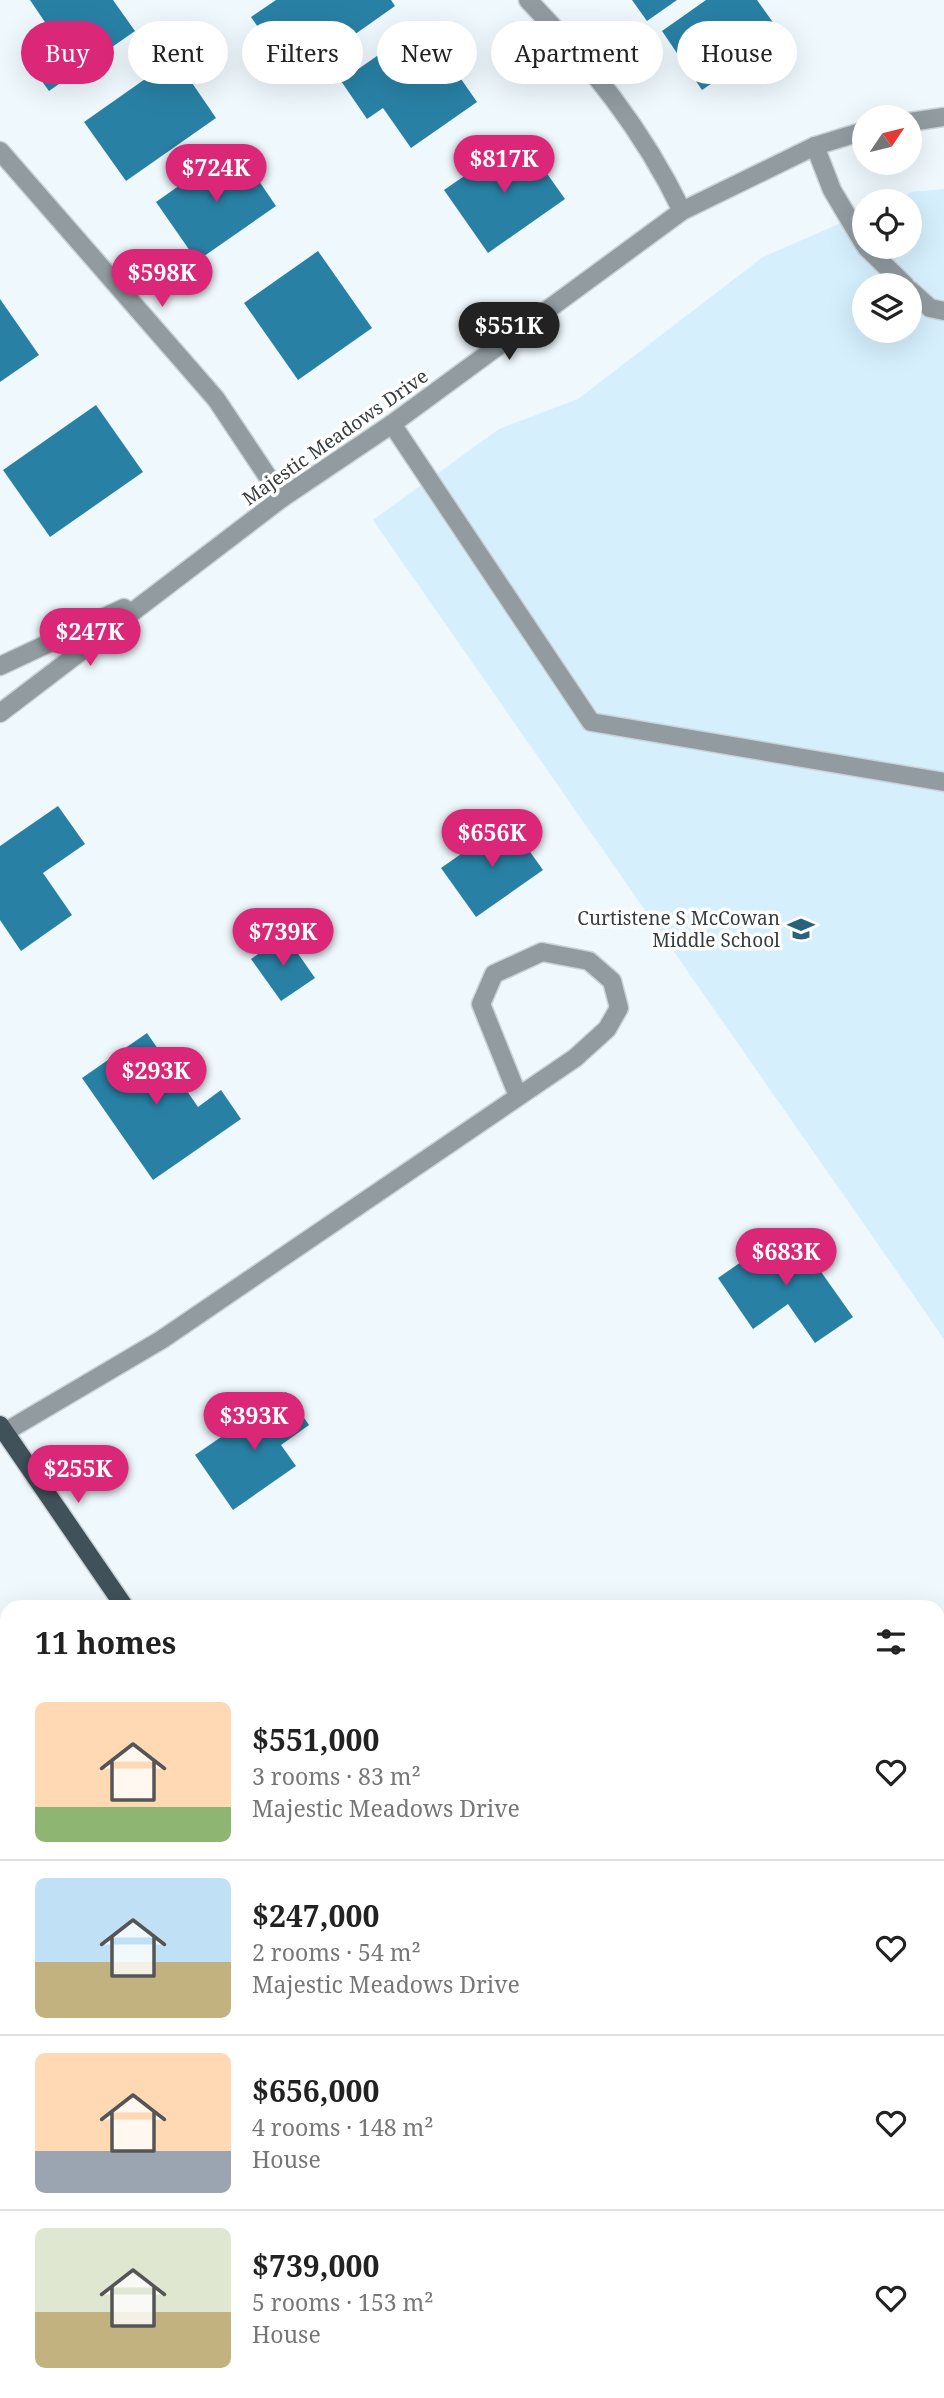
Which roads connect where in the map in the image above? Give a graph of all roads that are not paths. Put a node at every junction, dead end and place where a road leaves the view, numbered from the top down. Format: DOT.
graph roads {
  1 [pos="528,0"];
  2 [pos="944,117"];
  3 [pos="922,120"];
  4 [pos="852,135"];
  5 [pos="816,146"];
  6 [pos="0,151"];
  7 [pos="682,211"];
  8 [pos="852,223"];
  9 [pos="879,259"];
  10 [pos="893,273"];
  11 [pos="922,301"];
  12 [pos="944,310"];
  13 [pos="392,424"];
  14 [pos="282,498"];
  15 [pos="156,593"];
  16 [pos="0,666"];
  17 [pos="0,713"];
  18 [pos="944,782"];
  19 [pos="518,1096"];
  20 [pos="2,1428"];
  21 [pos="120,1600"];
  1 -- 7 [label="street"];
  2 -- 3 [label="street"];
  4 -- 5 [label="street, Majestic Meadows Drive"];
  5 -- 7 [label="street, Majestic Meadows Drive"];
  5 -- 8 [label="street"];
  6 -- 14 [label="street"];
  7 -- 13 [label="street, Majestic Meadows Drive"];
  9 -- 10 [label="street"];
  11 -- 12 [label="street"];
  13 -- 14 [label="street, Majestic Meadows Drive"];
  13 -- 18 [label="street"];
  14 -- 15 [label="street, Majestic Meadows Drive"];
  15 -- 16 [label="street, Majestic Meadows Drive"];
  15 -- 17 [label="street, Majestic Meadows Drive"];
  19 -- 19 [label="street"];
  19 -- 20 [label="street"];
  20 -- 21 [label="main road"];
}
